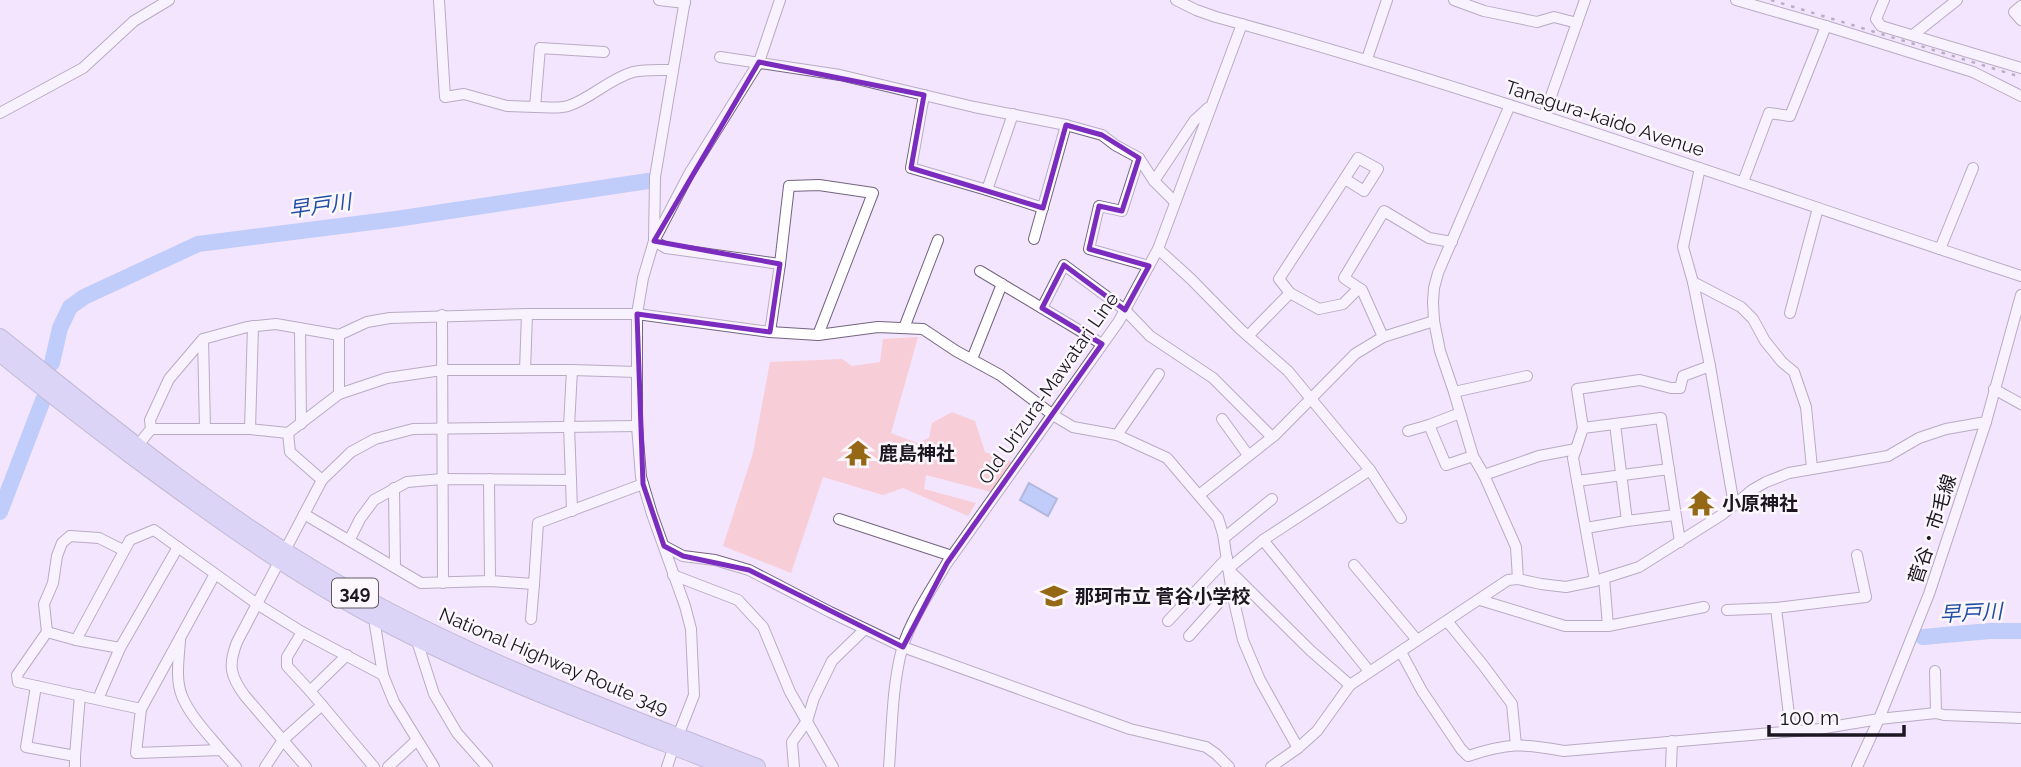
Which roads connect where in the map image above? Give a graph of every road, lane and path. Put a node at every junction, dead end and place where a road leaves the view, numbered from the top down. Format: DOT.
graph roads {
  1 [pos="169,0"];
  2 [pos="439,0"];
  3 [pos="659,0"];
  4 [pos="780,0"];
  5 [pos="1176,0"];
  6 [pos="1387,0"];
  7 [pos="1454,0"];
  8 [pos="1585,0"];
  9 [pos="1736,0"];
  10 [pos="1884,0"];
  11 [pos="1957,0"];
  12 [pos="685,2"];
  13 [pos="1198,5"];
  14 [pos="2021,6"];
  15 [pos="2021,20"];
  16 [pos="1577,23"];
  17 [pos="1241,24"];
  18 [pos="1826,26"];
  19 [pos="1913,35"];
  20 [pos="604,52"];
  21 [pos="720,57"];
  22 [pos="1367,59"];
  23 [pos="759,62"];
  24 [pos="2021,68"];
  25 [pos="672,70"];
  26 [pos="924,95"];
  27 [pos="2021,96"];
  28 [pos="1510,105"];
  29 [pos="1210,106"];
  30 [pos="535,107"];
  31 [pos="0,113"];
  32 [pos="1013,114"];
  33 [pos="1544,116"];
  34 [pos="1066,125"];
  35 [pos="1139,158"];
  36 [pos="1700,168"];
  37 [pos="1973,168"];
  38 [pos="1345,179"];
  39 [pos="1154,181"];
  40 [pos="1743,182"];
  41 [pos="987,190"];
  42 [pos="1175,202"];
  43 [pos="1043,208"];
  44 [pos="1818,208"];
  45 [pos="1034,239"];
  46 [pos="938,240"];
  47 [pos="654,241"];
  48 [pos="1452,242"];
  49 [pos="1158,249"];
  50 [pos="1940,249"];
  51 [pos="780,264"];
  52 [pos="1149,266"];
  53 [pos="980,271"];
  54 [pos="2021,276"];
  55 [pos="1693,282"];
  56 [pos="1002,284"];
  57 [pos="1359,288"];
  58 [pos="1290,293"];
  59 [pos="2021,295"];
  60 [pos="1042,308"];
  61 [pos="1125,310"];
  62 [pos="1790,313"];
  63 [pos="527,314"];
  64 [pos="637,314"];
  65 [pos="442,315"];
  66 [pos="1434,321"];
  67 [pos="253,326"];
  68 [pos="299,328"];
  69 [pos="904,328"];
  70 [pos="770,332"];
  71 [pos="339,335"];
  72 [pos="818,335"];
  73 [pos="1248,336"];
  74 [pos="0,337"];
  75 [pos="1383,337"];
  76 [pos="203,339"];
  77 [pos="1102,344"];
  78 [pos="0,353"];
  79 [pos="972,359"];
  80 [pos="1710,366"];
  81 [pos="442,370"];
  82 [pos="525,370"];
  83 [pos="572,370"];
  84 [pos="637,372"];
  85 [pos="1159,374"];
  86 [pos="1528,376"];
  87 [pos="1994,389"];
  88 [pos="1454,392"];
  89 [pos="339,394"];
  90 [pos="1310,399"];
  91 [pos="2021,404"];
  92 [pos="1460,413"];
  93 [pos="1053,415"];
  94 [pos="1222,419"];
  95 [pos="1986,422"];
  96 [pos="301,424"];
  97 [pos="1615,424"];
  98 [pos="1429,425"];
  99 [pos="569,426"];
  100 [pos="637,426"];
  101 [pos="442,428"];
  102 [pos="1583,428"];
  103 [pos="151,429"];
  104 [pos="205,429"];
  105 [pos="250,429"];
  106 [pos="1408,431"];
  107 [pos="288,433"];
  108 [pos="1118,435"];
  109 [pos="1272,437"];
  110 [pos="138,445"];
  111 [pos="1576,449"];
  112 [pos="1248,455"];
  113 [pos="1473,456"];
  114 [pos="1812,468"];
  115 [pos="1669,469"];
  116 [pos="1370,470"];
  117 [pos="1484,475"];
  118 [pos="1622,475"];
  119 [pos="442,479"];
  120 [pos="489,479"];
  121 [pos="322,480"];
  122 [pos="570,480"];
  123 [pos="1577,481"];
  124 [pos="643,484"];
  125 [pos="394,488"];
  126 [pos="1199,495"];
  127 [pos="1272,499"];
  128 [pos="1734,505"];
  129 [pos="572,511"];
  130 [pos="304,514"];
  131 [pos="1675,515"];
  132 [pos="1401,518"];
  133 [pos="839,519"];
  134 [pos="1627,521"];
  135 [pos="1586,528"];
  136 [pos="1224,538"];
  137 [pos="350,540"];
  138 [pos="1263,540"];
  139 [pos="1681,542"];
  140 [pos="664,546"];
  141 [pos="178,547"];
  142 [pos="123,550"];
  143 [pos="1857,555"];
  144 [pos="282,556"];
  145 [pos="952,556"];
  146 [pos="1228,564"];
  147 [pos="1354,565"];
  148 [pos="395,567"];
  149 [pos="215,574"];
  150 [pos="673,575"];
  151 [pos="1518,579"];
  152 [pos="1599,579"];
  153 [pos="490,581"];
  154 [pos="443,583"];
  155 [pos="534,584"];
  156 [pos="1231,590"];
  157 [pos="1480,600"];
  158 [pos="257,604"];
  159 [pos="1704,607"];
  160 [pos="1776,608"];
  161 [pos="1727,610"];
  162 [pos="378,619"];
  163 [pos="531,619"];
  164 [pos="1168,621"];
  165 [pos="1447,621"];
  166 [pos="1608,626"];
  167 [pos="865,629"];
  168 [pos="47,632"];
  169 [pos="302,632"];
  170 [pos="1189,636"];
  171 [pos="180,638"];
  172 [pos="415,638"];
  173 [pos="76,640"];
  174 [pos="1417,640"];
  175 [pos="903,647"];
  176 [pos="120,648"];
  177 [pos="1401,652"];
  178 [pos="347,656"];
  179 [pos="1369,671"];
  180 [pos="1935,671"];
  181 [pos="160,674"];
  182 [pos="383,675"];
  183 [pos="178,678"];
  184 [pos="1350,685"];
  185 [pos="36,686"];
  186 [pos="310,691"];
  187 [pos="80,695"];
  188 [pos="98,699"];
  189 [pos="322,705"];
  190 [pos="141,709"];
  191 [pos="1936,713"];
  192 [pos="2021,718"];
  193 [pos="1879,719"];
  194 [pos="807,721"];
  195 [pos="1791,731"];
  196 [pos="283,740"];
  197 [pos="418,740"];
  198 [pos="676,741"];
  199 [pos="1672,741"];
  200 [pos="1516,745"];
  201 [pos="1298,748"];
  202 [pos="221,750"];
  203 [pos="75,762"];
  204 [pos="236,767"];
  205 [pos="265,767"];
  206 [pos="306,767"];
  207 [pos="374,767"];
  208 [pos="388,767"];
  209 [pos="434,767"];
  210 [pos="487,767"];
  211 [pos="667,767"];
  212 [pos="726,767"];
  213 [pos="757,767"];
  214 [pos="794,767"];
  215 [pos="833,767"];
  216 [pos="889,767"];
  217 [pos="1229,767"];
  218 [pos="1271,767"];
  219 [pos="1671,767"];
  220 [pos="1857,767"];
  1 -- 31 [label="street"];
  2 -- 30 [label="street"];
  3 -- 12 [label="street"];
  4 -- 23 [label="street"];
  5 -- 13 [label="street, Tanagura-kaido Avenue"];
  6 -- 22 [label="street"];
  7 -- 16 [label="street"];
  8 -- 16 [label="street"];
  9 -- 18 [label="street"];
  10 -- 19 [label="street"];
  11 -- 19 [label="street"];
  12 -- 25 [label="street"];
  13 -- 17 [label="street, Tanagura-kaido Avenue"];
  14 -- 15 [label="street"];
  16 -- 33 [label="street"];
  17 -- 22 [label="street, Tanagura-kaido Avenue"];
  17 -- 29 [label="street, Old Urizura-Mawatari Line"];
  18 -- 27 [label="street"];
  18 -- 40 [label="street"];
  19 -- 24 [label="street"];
  20 -- 30 [label="street"];
  21 -- 23 [label="street"];
  22 -- 28 [label="street, Tanagura-kaido Avenue"];
  23 -- 26 [label="street"];
  23 -- 47 [label="street"];
  25 -- 30 [label="street"];
  25 -- 47 [label="street"];
  26 -- 32 [label="street"];
  26 -- 41 [label="street"];
  28 -- 33 [label="street, Tanagura-kaido Avenue"];
  28 -- 48 [label="street"];
  29 -- 39 [label="street"];
  29 -- 42 [label="street, Old Urizura-Mawatari Line"];
  32 -- 34 [label="street"];
  32 -- 41 [label="street"];
  33 -- 36 [label="street, Tanagura-kaido Avenue"];
  34 -- 35 [label="street"];
  34 -- 43 [label="street"];
  35 -- 39 [label="street"];
  35 -- 52 [label="street"];
  36 -- 40 [label="street, Tanagura-kaido Avenue"];
  36 -- 55 [label="street"];
  37 -- 50 [label="street"];
  38 -- 58 [label="street"];
  39 -- 42 [label="street"];
  40 -- 44 [label="street, Tanagura-kaido Avenue"];
  41 -- 43 [label="street"];
  42 -- 49 [label="street, Old Urizura-Mawatari Line"];
  43 -- 45 [label="street"];
  44 -- 50 [label="street, Tanagura-kaido Avenue"];
  44 -- 62 [label="street"];
  46 -- 69 [label="street"];
  47 -- 51 [label="street"];
  47 -- 64 [label="street"];
  48 -- 57 [label="street"];
  48 -- 66 [label="street"];
  49 -- 52 [label="street, Old Urizura-Mawatari Line"];
  49 -- 73 [label="street"];
  50 -- 54 [label="street, Tanagura-kaido Avenue"];
  51 -- 70 [label="street"];
  51 -- 72 [label="street"];
  52 -- 61 [label="street, Old Urizura-Mawatari Line"];
  53 -- 56 [label="street"];
  55 -- 80 [label="street"];
  55 -- 114 [label="street"];
  56 -- 60 [label="street"];
  56 -- 79 [label="street"];
  57 -- 58 [label="street"];
  57 -- 75 [label="street"];
  58 -- 73 [label="street"];
  59 -- 87 [label="street, 菅谷・市毛線"];
  60 -- 61 [label="street"];
  60 -- 77 [label="street"];
  61 -- 77 [label="street, Old Urizura-Mawatari Line"];
  61 -- 109 [label="street"];
  63 -- 64 [label="street"];
  63 -- 65 [label="street"];
  63 -- 82 [label="street"];
  64 -- 70 [label="street"];
  64 -- 84 [label="street"];
  65 -- 71 [label="street"];
  65 -- 81 [label="street"];
  66 -- 75 [label="street"];
  66 -- 88 [label="street"];
  67 -- 68 [label="street"];
  67 -- 76 [label="street"];
  67 -- 105 [label="street"];
  68 -- 71 [label="street"];
  68 -- 96 [label="street"];
  69 -- 72 [label="street"];
  69 -- 79 [label="street"];
  70 -- 72 [label="street"];
  71 -- 89 [label="street"];
  73 -- 90 [label="street"];
  74 -- 110 [label="highway, National Highway Route 349 / 349"];
  75 -- 90 [label="street"];
  76 -- 103 [label="street"];
  76 -- 104 [label="street"];
  77 -- 93 [label="street, Old Urizura-Mawatari Line"];
  78 -- 144 [label="highway, National Highway Route 349 / 349"];
  79 -- 93 [label="street"];
  80 -- 102 [label="street"];
  80 -- 128 [label="street"];
  81 -- 82 [label="street"];
  81 -- 89 [label="street"];
  81 -- 101 [label="street"];
  82 -- 83 [label="street"];
  83 -- 84 [label="street"];
  83 -- 99 [label="street"];
  84 -- 100 [label="street"];
  85 -- 108 [label="street"];
  86 -- 88 [label="street"];
  87 -- 91 [label="street"];
  87 -- 95 [label="street, 菅谷・市毛線"];
  88 -- 92 [label="street"];
  89 -- 96 [label="street"];
  90 -- 109 [label="street"];
  90 -- 116 [label="street"];
  92 -- 98 [label="street"];
  92 -- 113 [label="street"];
  93 -- 108 [label="street"];
  93 -- 145 [label="street, Old Urizura-Mawatari Line"];
  94 -- 112 [label="street"];
  95 -- 114 [label="street"];
  95 -- 193 [label="street, 菅谷・市毛線"];
  96 -- 107 [label="street"];
  97 -- 102 [label="street"];
  97 -- 115 [label="street"];
  97 -- 118 [label="street"];
  98 -- 106 [label="street"];
  98 -- 113 [label="street"];
  99 -- 100 [label="street"];
  99 -- 101 [label="street"];
  99 -- 122 [label="street"];
  100 -- 124 [label="street"];
  101 -- 119 [label="street"];
  101 -- 121 [label="street"];
  102 -- 111 [label="street"];
  103 -- 104 [label="street"];
  103 -- 110 [label="street"];
  104 -- 105 [label="street"];
  105 -- 107 [label="street"];
  107 -- 121 [label="street"];
  108 -- 126 [label="street"];
  109 -- 112 [label="street"];
  110 -- 144 [label="highway, National Highway Route 349 / 349"];
  111 -- 117 [label="street"];
  111 -- 123 [label="street"];
  112 -- 126 [label="street"];
  113 -- 117 [label="street"];
  114 -- 128 [label="street"];
  115 -- 118 [label="street"];
  115 -- 131 [label="street"];
  116 -- 132 [label="street"];
  116 -- 138 [label="street"];
  117 -- 151 [label="street"];
  118 -- 123 [label="street"];
  118 -- 134 [label="street"];
  119 -- 120 [label="street"];
  119 -- 125 [label="street"];
  119 -- 154 [label="street"];
  120 -- 122 [label="street"];
  120 -- 153 [label="street"];
  121 -- 130 [label="street"];
  122 -- 129 [label="street"];
  123 -- 135 [label="street"];
  124 -- 129 [label="street"];
  124 -- 140 [label="street"];
  125 -- 137 [label="street"];
  125 -- 148 [label="street"];
  126 -- 136 [label="street"];
  127 -- 136 [label="street"];
  128 -- 139 [label="street"];
  129 -- 155 [label="street"];
  130 -- 137 [label="street"];
  130 -- 144 [label="street"];
  131 -- 134 [label="street"];
  131 -- 139 [label="street"];
  133 -- 145 [label="street"];
  134 -- 135 [label="street"];
  135 -- 152 [label="street"];
  136 -- 146 [label="street"];
  137 -- 148 [label="street"];
  138 -- 146 [label="street"];
  138 -- 179 [label="street"];
  139 -- 152 [label="street"];
  140 -- 150 [label="street"];
  140 -- 167 [label="street"];
  141 -- 142 [label="street"];
  141 -- 149 [label="street"];
  141 -- 176 [label="street"];
  142 -- 168 [label="street"];
  142 -- 173 [label="street"];
  143 -- 160 [label="street"];
  144 -- 158 [label="street"];
  144 -- 162 [label="highway, National Highway Route 349 / 349"];
  144 -- 198 [label="highway, National Highway Route 349 / 349"];
  145 -- 175 [label="street, Old Urizura-Mawatari Line"];
  146 -- 156 [label="street"];
  146 -- 164 [label="street"];
  146 -- 184 [label="street"];
  147 -- 174 [label="street"];
  148 -- 154 [label="street"];
  149 -- 158 [label="street"];
  149 -- 171 [label="street"];
  150 -- 194 [label="street"];
  150 -- 198 [label="street"];
  151 -- 152 [label="street"];
  151 -- 157 [label="street"];
  152 -- 166 [label="street"];
  153 -- 154 [label="street"];
  153 -- 155 [label="street"];
  155 -- 163 [label="street"];
  156 -- 170 [label="street"];
  156 -- 201 [label="street"];
  157 -- 165 [label="street"];
  157 -- 166 [label="street"];
  158 -- 169 [label="street"];
  158 -- 196 [label="street"];
  159 -- 166 [label="street"];
  160 -- 161 [label="street"];
  160 -- 195 [label="street"];
  162 -- 172 [label="highway, National Highway Route 349 / 349"];
  162 -- 182 [label="street"];
  165 -- 174 [label="street"];
  165 -- 200 [label="street"];
  167 -- 175 [label="street"];
  167 -- 194 [label="street"];
  168 -- 173 [label="street"];
  168 -- 185 [label="street"];
  169 -- 178 [label="street"];
  169 -- 186 [label="street"];
  171 -- 181 [label="street"];
  171 -- 183 [label="street"];
  172 -- 198 [label="highway, National Highway Route 349 / 349"];
  172 -- 210 [label="street"];
  173 -- 176 [label="street"];
  174 -- 177 [label="street"];
  175 -- 216 [label="street, Old Urizura-Mawatari Line"];
  175 -- 217 [label="street"];
  176 -- 188 [label="street"];
  177 -- 179 [label="street"];
  177 -- 200 [label="street"];
  178 -- 182 [label="street"];
  178 -- 186 [label="street"];
  179 -- 184 [label="street"];
  180 -- 191 [label="street"];
  181 -- 183 [label="street"];
  181 -- 190 [label="street"];
  182 -- 197 [label="street"];
  183 -- 202 [label="street"];
  184 -- 201 [label="street"];
  185 -- 187 [label="street"];
  185 -- 203 [label="street"];
  186 -- 189 [label="street"];
  187 -- 188 [label="street"];
  187 -- 203 [label="street"];
  188 -- 190 [label="street"];
  189 -- 196 [label="street"];
  189 -- 207 [label="street"];
  190 -- 202 [label="street"];
  191 -- 192 [label="street"];
  191 -- 193 [label="street"];
  193 -- 195 [label="street"];
  193 -- 220 [label="street, 菅谷・市毛線"];
  194 -- 214 [label="street"];
  194 -- 215 [label="street"];
  195 -- 199 [label="street"];
  196 -- 205 [label="street"];
  196 -- 206 [label="street"];
  197 -- 208 [label="street"];
  197 -- 209 [label="street"];
  198 -- 211 [label="street"];
  198 -- 212 [label="highway, National Highway Route 349 / 349"];
  198 -- 213 [label="highway, National Highway Route 349 / 349"];
  199 -- 200 [label="street"];
  199 -- 219 [label="street"];
  201 -- 218 [label="street"];
  202 -- 204 [label="street"];
}
